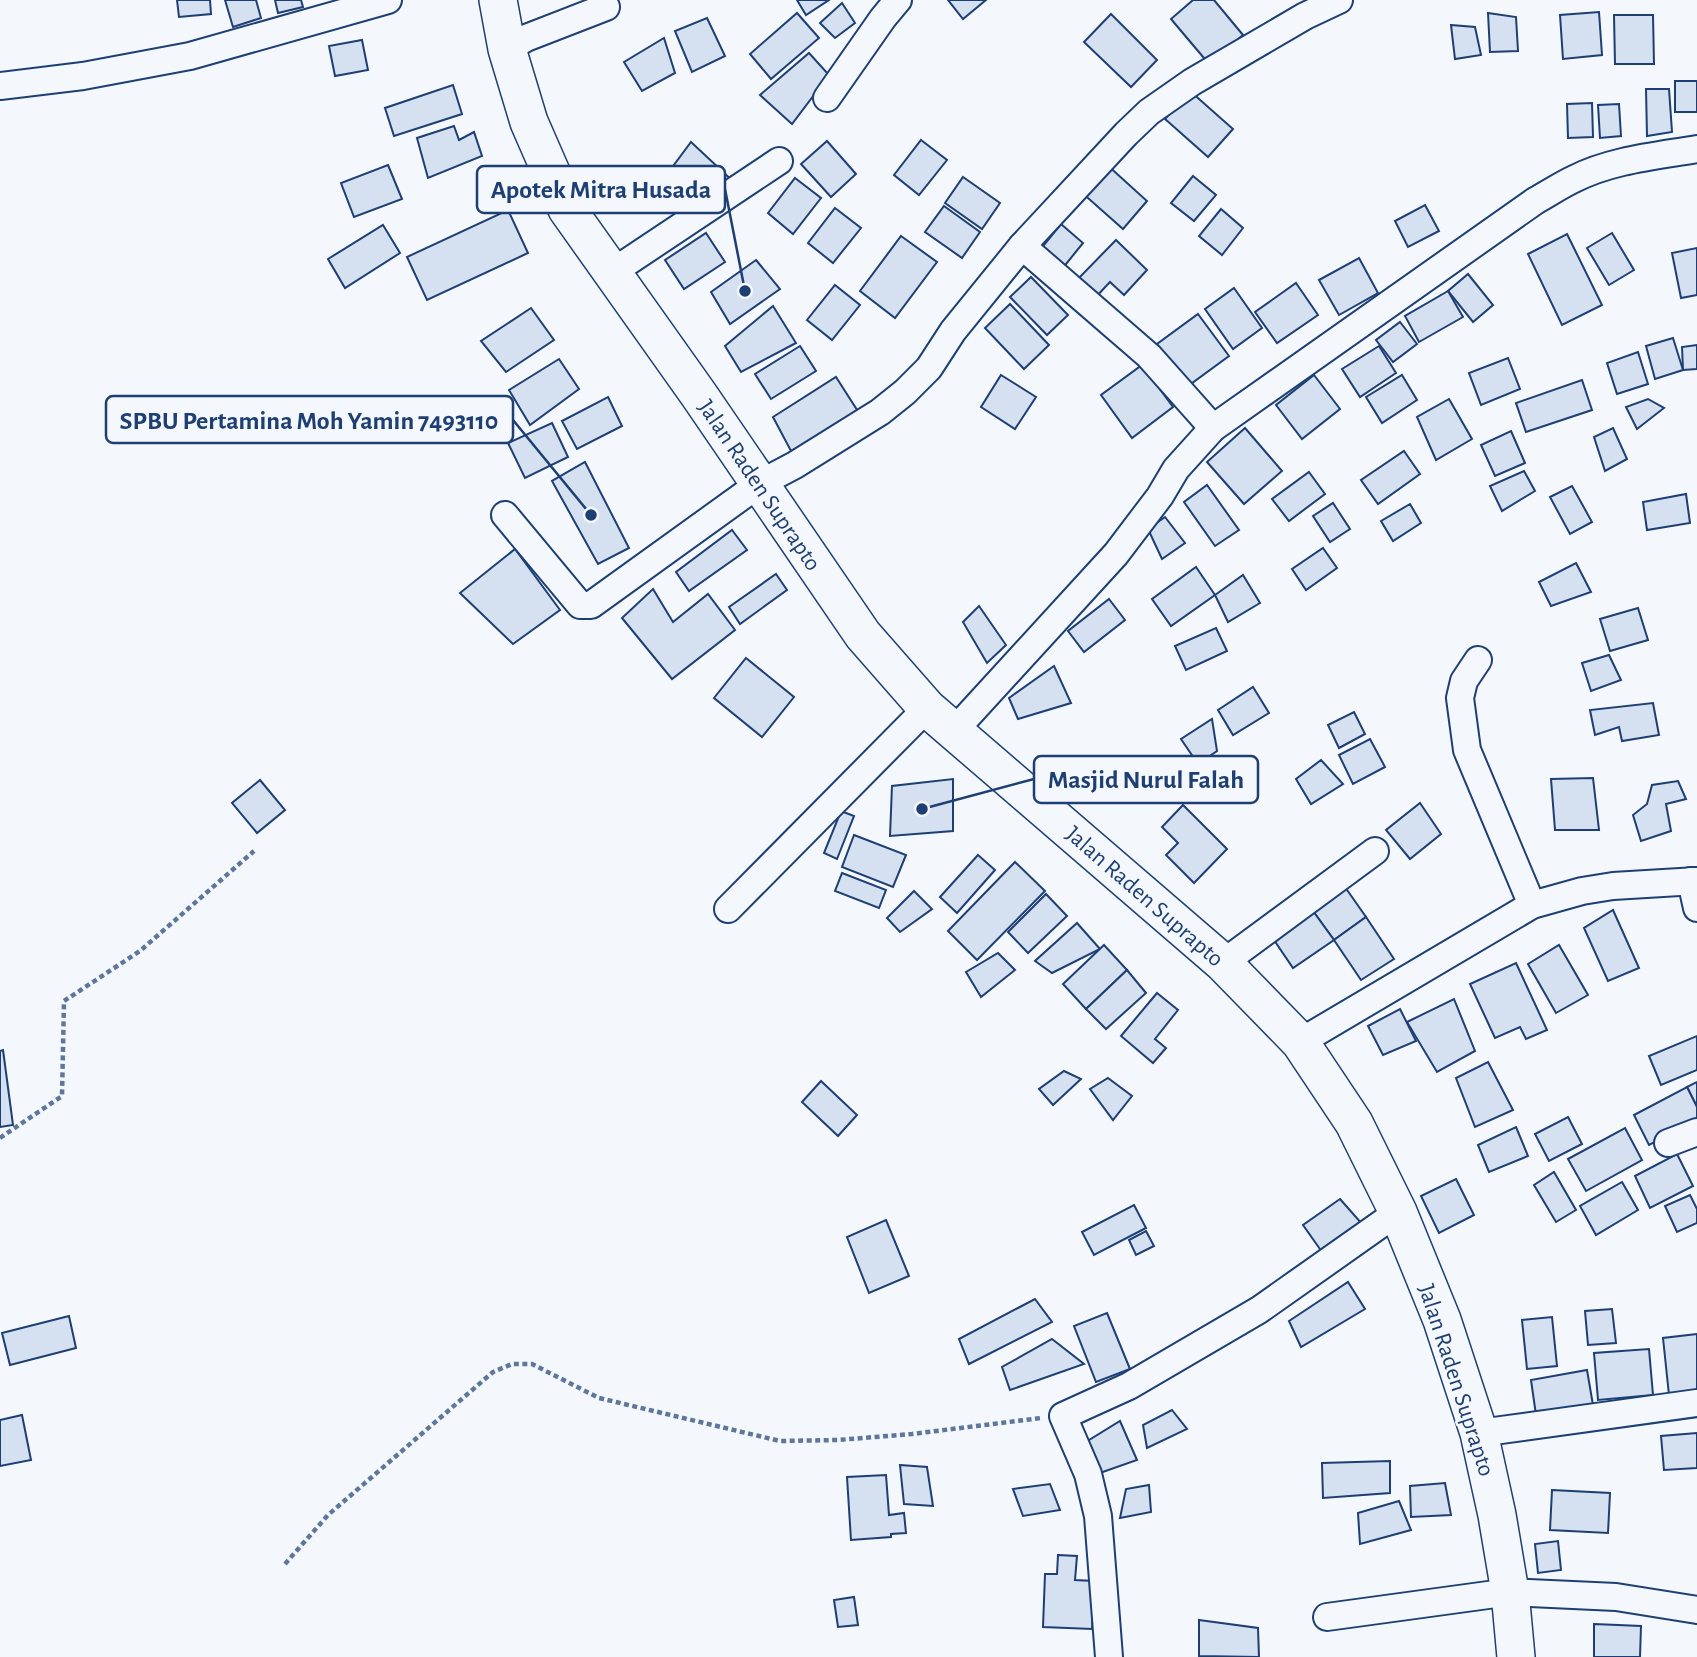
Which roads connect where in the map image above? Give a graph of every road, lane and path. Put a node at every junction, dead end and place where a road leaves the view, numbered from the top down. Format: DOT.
graph roads {
  1 [pos="388,0"];
  2 [pos="498,0"];
  3 [pos="898,0"];
  4 [pos="1339,0"];
  5 [pos="606,7"];
  6 [pos="507,49"];
  7 [pos="0,86"];
  8 [pos="827,98"];
  9 [pos="1697,149"];
  10 [pos="779,161"];
  11 [pos="1022,246"];
  12 [pos="611,273"];
  13 [pos="1213,428"];
  14 [pos="759,484"];
  15 [pos="505,515"];
  16 [pos="1478,660"];
  17 [pos="927,708"];
  18 [pos="954,731"];
  19 [pos="254,851"];
  20 [pos="1375,851"];
  21 [pos="1694,881"];
  22 [pos="1532,905"];
  23 [pos="1697,908"];
  24 [pos="728,909"];
  25 [pos="1223,963"];
  26 [pos="1300,1042"];
  27 [pos="1697,1132"];
  28 [pos="0,1138"];
  29 [pos="1668,1143"];
  30 [pos="1398,1212"];
  31 [pos="1697,1403"];
  32 [pos="1063,1416"];
  33 [pos="1479,1433"];
  34 [pos="285,1564"];
  35 [pos="1510,1592"];
  36 [pos="1697,1610"];
  37 [pos="1326,1617"];
  38 [pos="1109,1657"];
  39 [pos="1516,1657"];
  1 -- 7 [label="street"];
  2 -- 6 [label="highway, Jalan Raden Suprapto"];
  3 -- 8 [label="street"];
  4 -- 11 [label="street"];
  5 -- 6 [label="street"];
  6 -- 12 [label="highway, Jalan Raden Suprapto"];
  9 -- 13 [label="street"];
  10 -- 12 [label="street"];
  11 -- 13 [label="street"];
  11 -- 14 [label="street"];
  12 -- 14 [label="highway, Jalan Raden Suprapto"];
  13 -- 18 [label="street"];
  14 -- 15 [label="street"];
  14 -- 17 [label="highway, Jalan Raden Suprapto"];
  16 -- 22 [label="street"];
  17 -- 18 [label="highway, Jalan Raden Suprapto"];
  17 -- 24 [label="street"];
  18 -- 25 [label="highway, Jalan Raden Suprapto"];
  19 -- 28 [label="path"];
  20 -- 25 [label="street"];
  21 -- 22 [label="street"];
  21 -- 23 [label="street"];
  22 -- 26 [label="street"];
  25 -- 26 [label="highway, Jalan Raden Suprapto"];
  26 -- 30 [label="highway, Jalan Raden Suprapto"];
  27 -- 29 [label="street"];
  30 -- 32 [label="street"];
  30 -- 33 [label="highway, Jalan Raden Suprapto"];
  31 -- 33 [label="street"];
  32 -- 34 [label="path"];
  32 -- 38 [label="street"];
  33 -- 35 [label="highway, Jalan Raden Suprapto"];
  35 -- 36 [label="street"];
  35 -- 37 [label="street"];
  35 -- 39 [label="highway, Jalan Raden Suprapto"];
}
